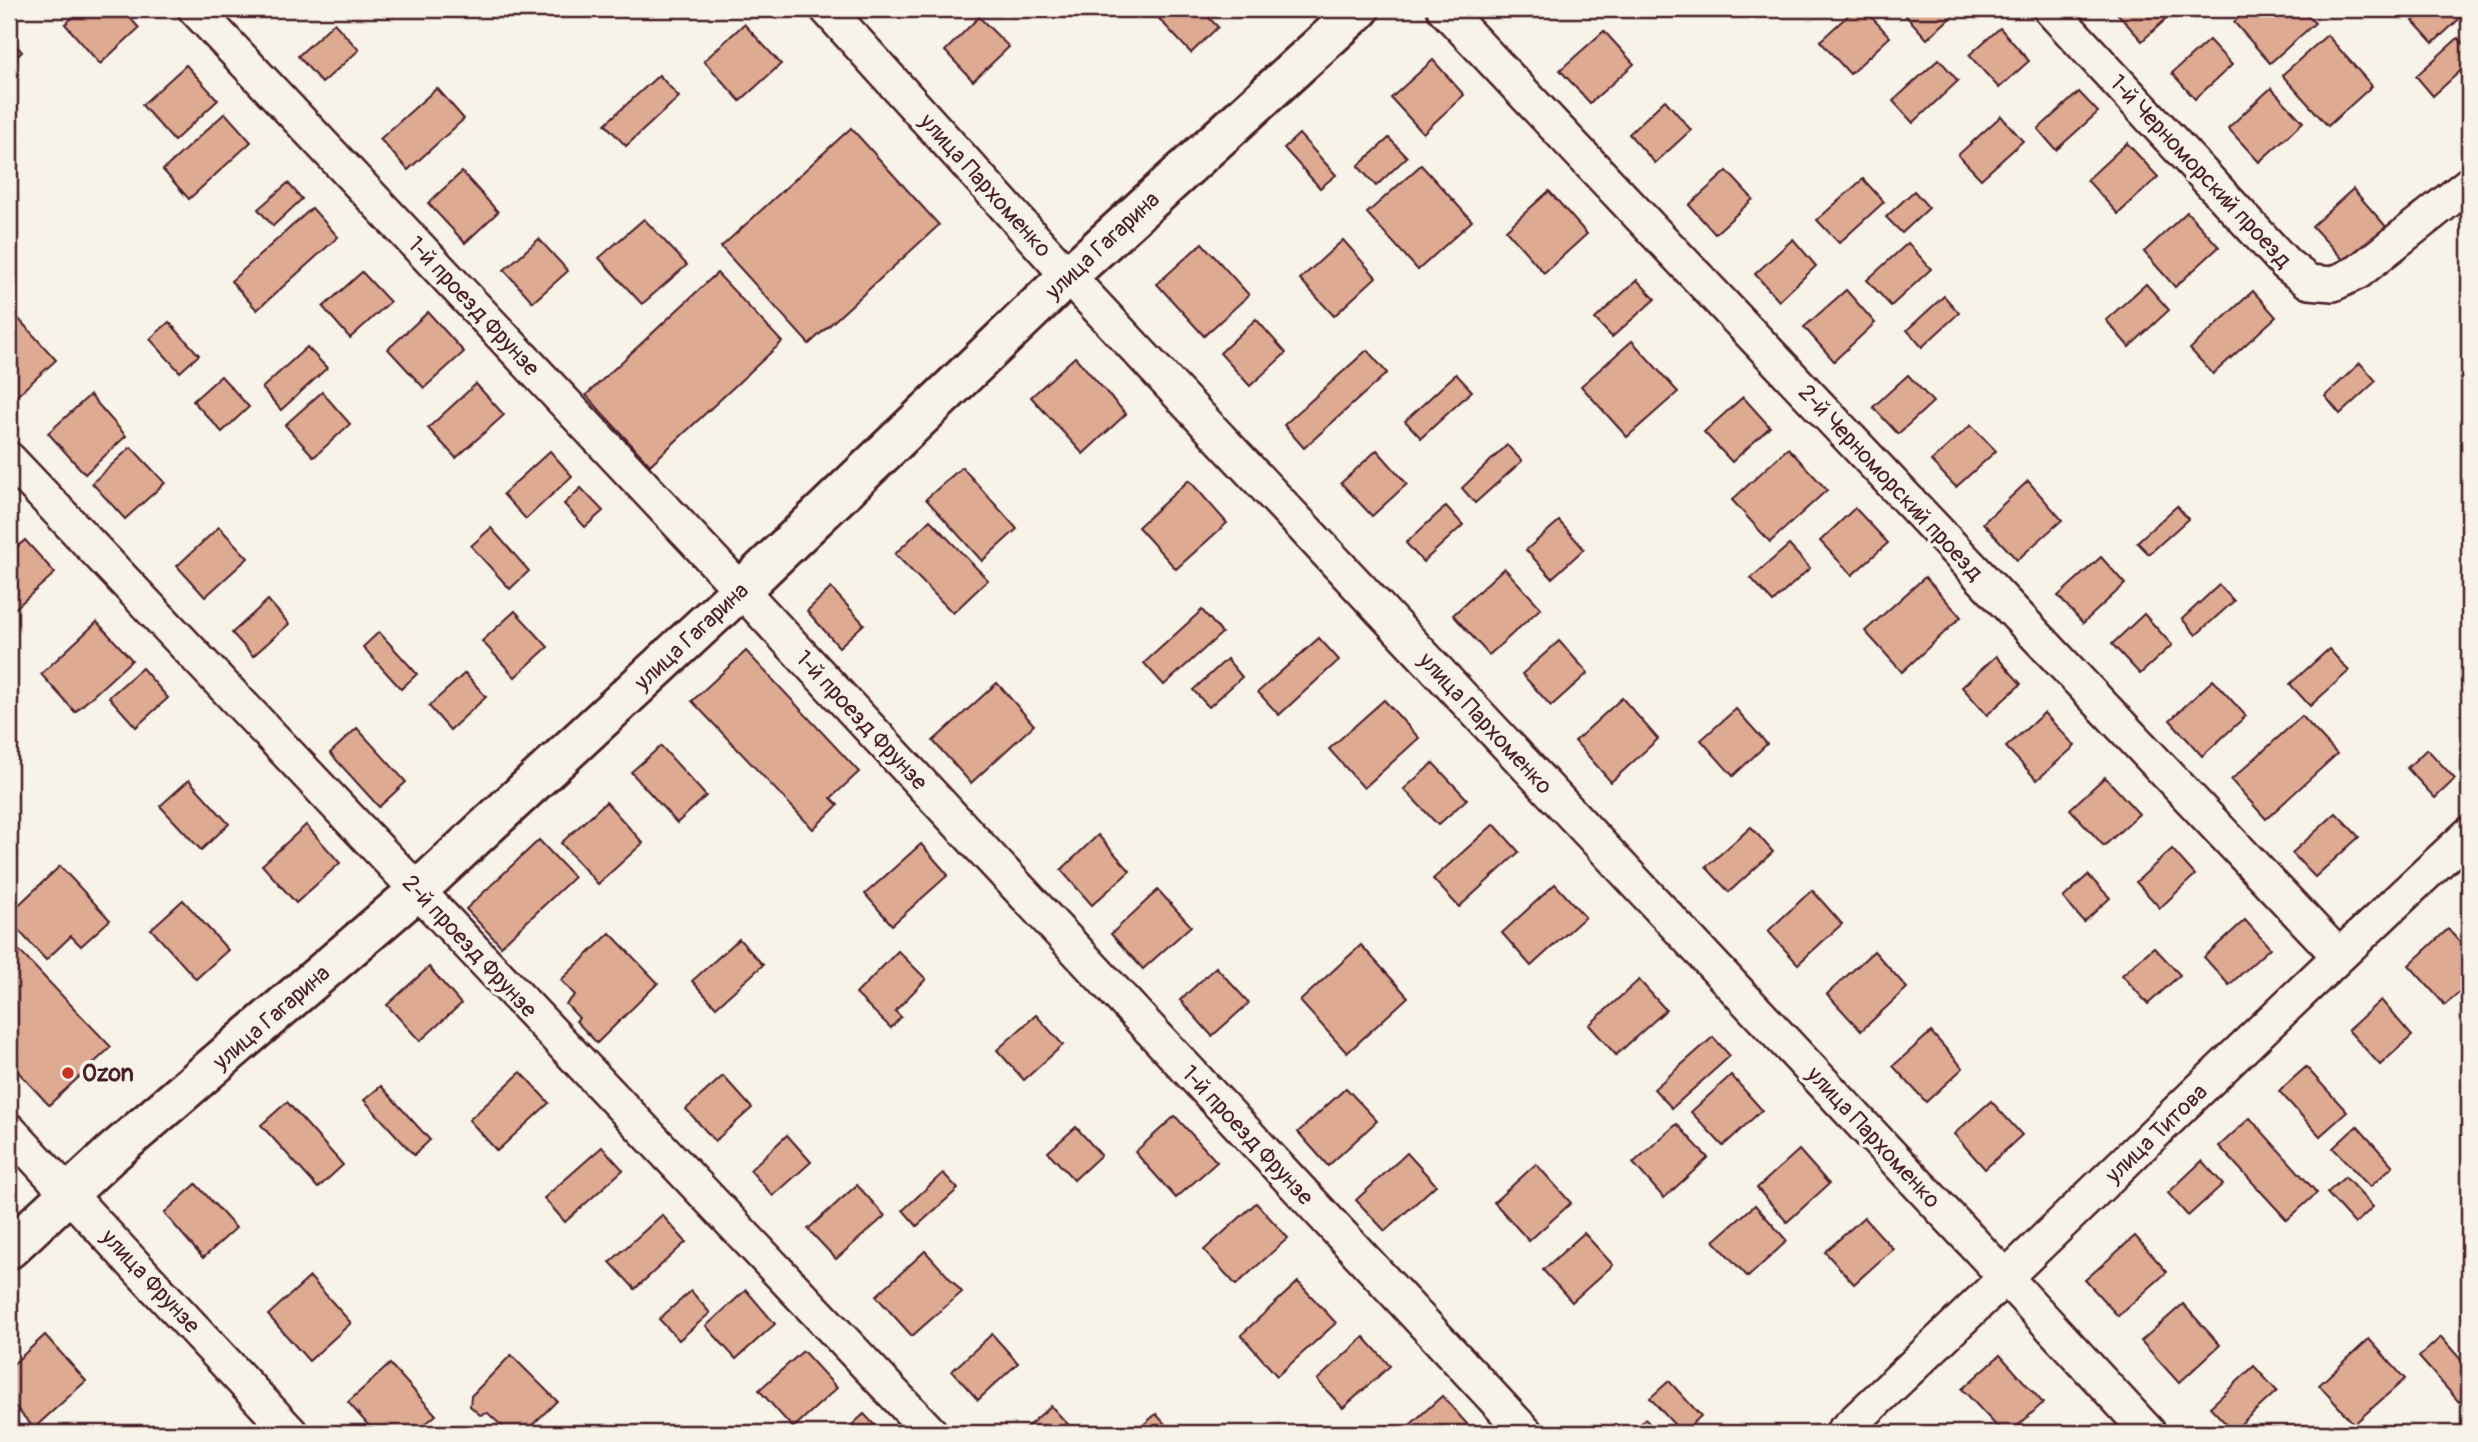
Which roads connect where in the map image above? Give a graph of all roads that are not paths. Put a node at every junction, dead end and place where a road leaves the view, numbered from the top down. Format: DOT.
graph roads {
  1 [pos="195,9"];
  2 [pos="827,9"];
  3 [pos="1360,9"];
  4 [pos="1444,9"];
  5 [pos="2050,9"];
  6 [pos="2469,184"];
  7 [pos="1068,276"];
  8 [pos="9,459"];
  9 [pos="741,590"];
  10 [pos="2469,834"];
  11 [pos="418,891"];
  12 [pos="2338,955"];
  13 [pos="9,1130"];
  14 [pos="69,1192"];
  15 [pos="9,1249"];
  16 [pos="2007,1279"];
  17 [pos="291,1433"];
  18 [pos="931,1433"];
  19 [pos="1526,1433"];
  20 [pos="1842,1433"];
  21 [pos="2148,1433"];
  1 -- 9 [label="street, 1-й проезд Фрунзе"];
  2 -- 7 [label="street, улица Пархоменко"];
  3 -- 7 [label="street, улица Гагарина"];
  4 -- 12 [label="street, 2-й Черноморский проезд"];
  5 -- 6 [label="street, 1-й Черноморский проезд"];
  7 -- 9 [label="street, улица Гагарина"];
  7 -- 16 [label="street, улица Пархоменко"];
  8 -- 11 [label="street, 2-й проезд Фрунзе"];
  9 -- 11 [label="street, улица Гагарина"];
  9 -- 19 [label="street, 1-й проезд Фрунзе"];
  10 -- 12 [label="street, улица Титова"];
  11 -- 14 [label="street, улица Гагарина"];
  11 -- 18 [label="street, 2-й проезд Фрунзе"];
  12 -- 16 [label="street, улица Титова"];
  13 -- 14 [label="street, улица Фрунзе"];
  14 -- 15 [label="street, улица Гагарина"];
  14 -- 17 [label="street, улица Фрунзе"];
  16 -- 20 [label="street, улица Титова"];
  16 -- 21 [label="street, улица Пархоменко"];
}
